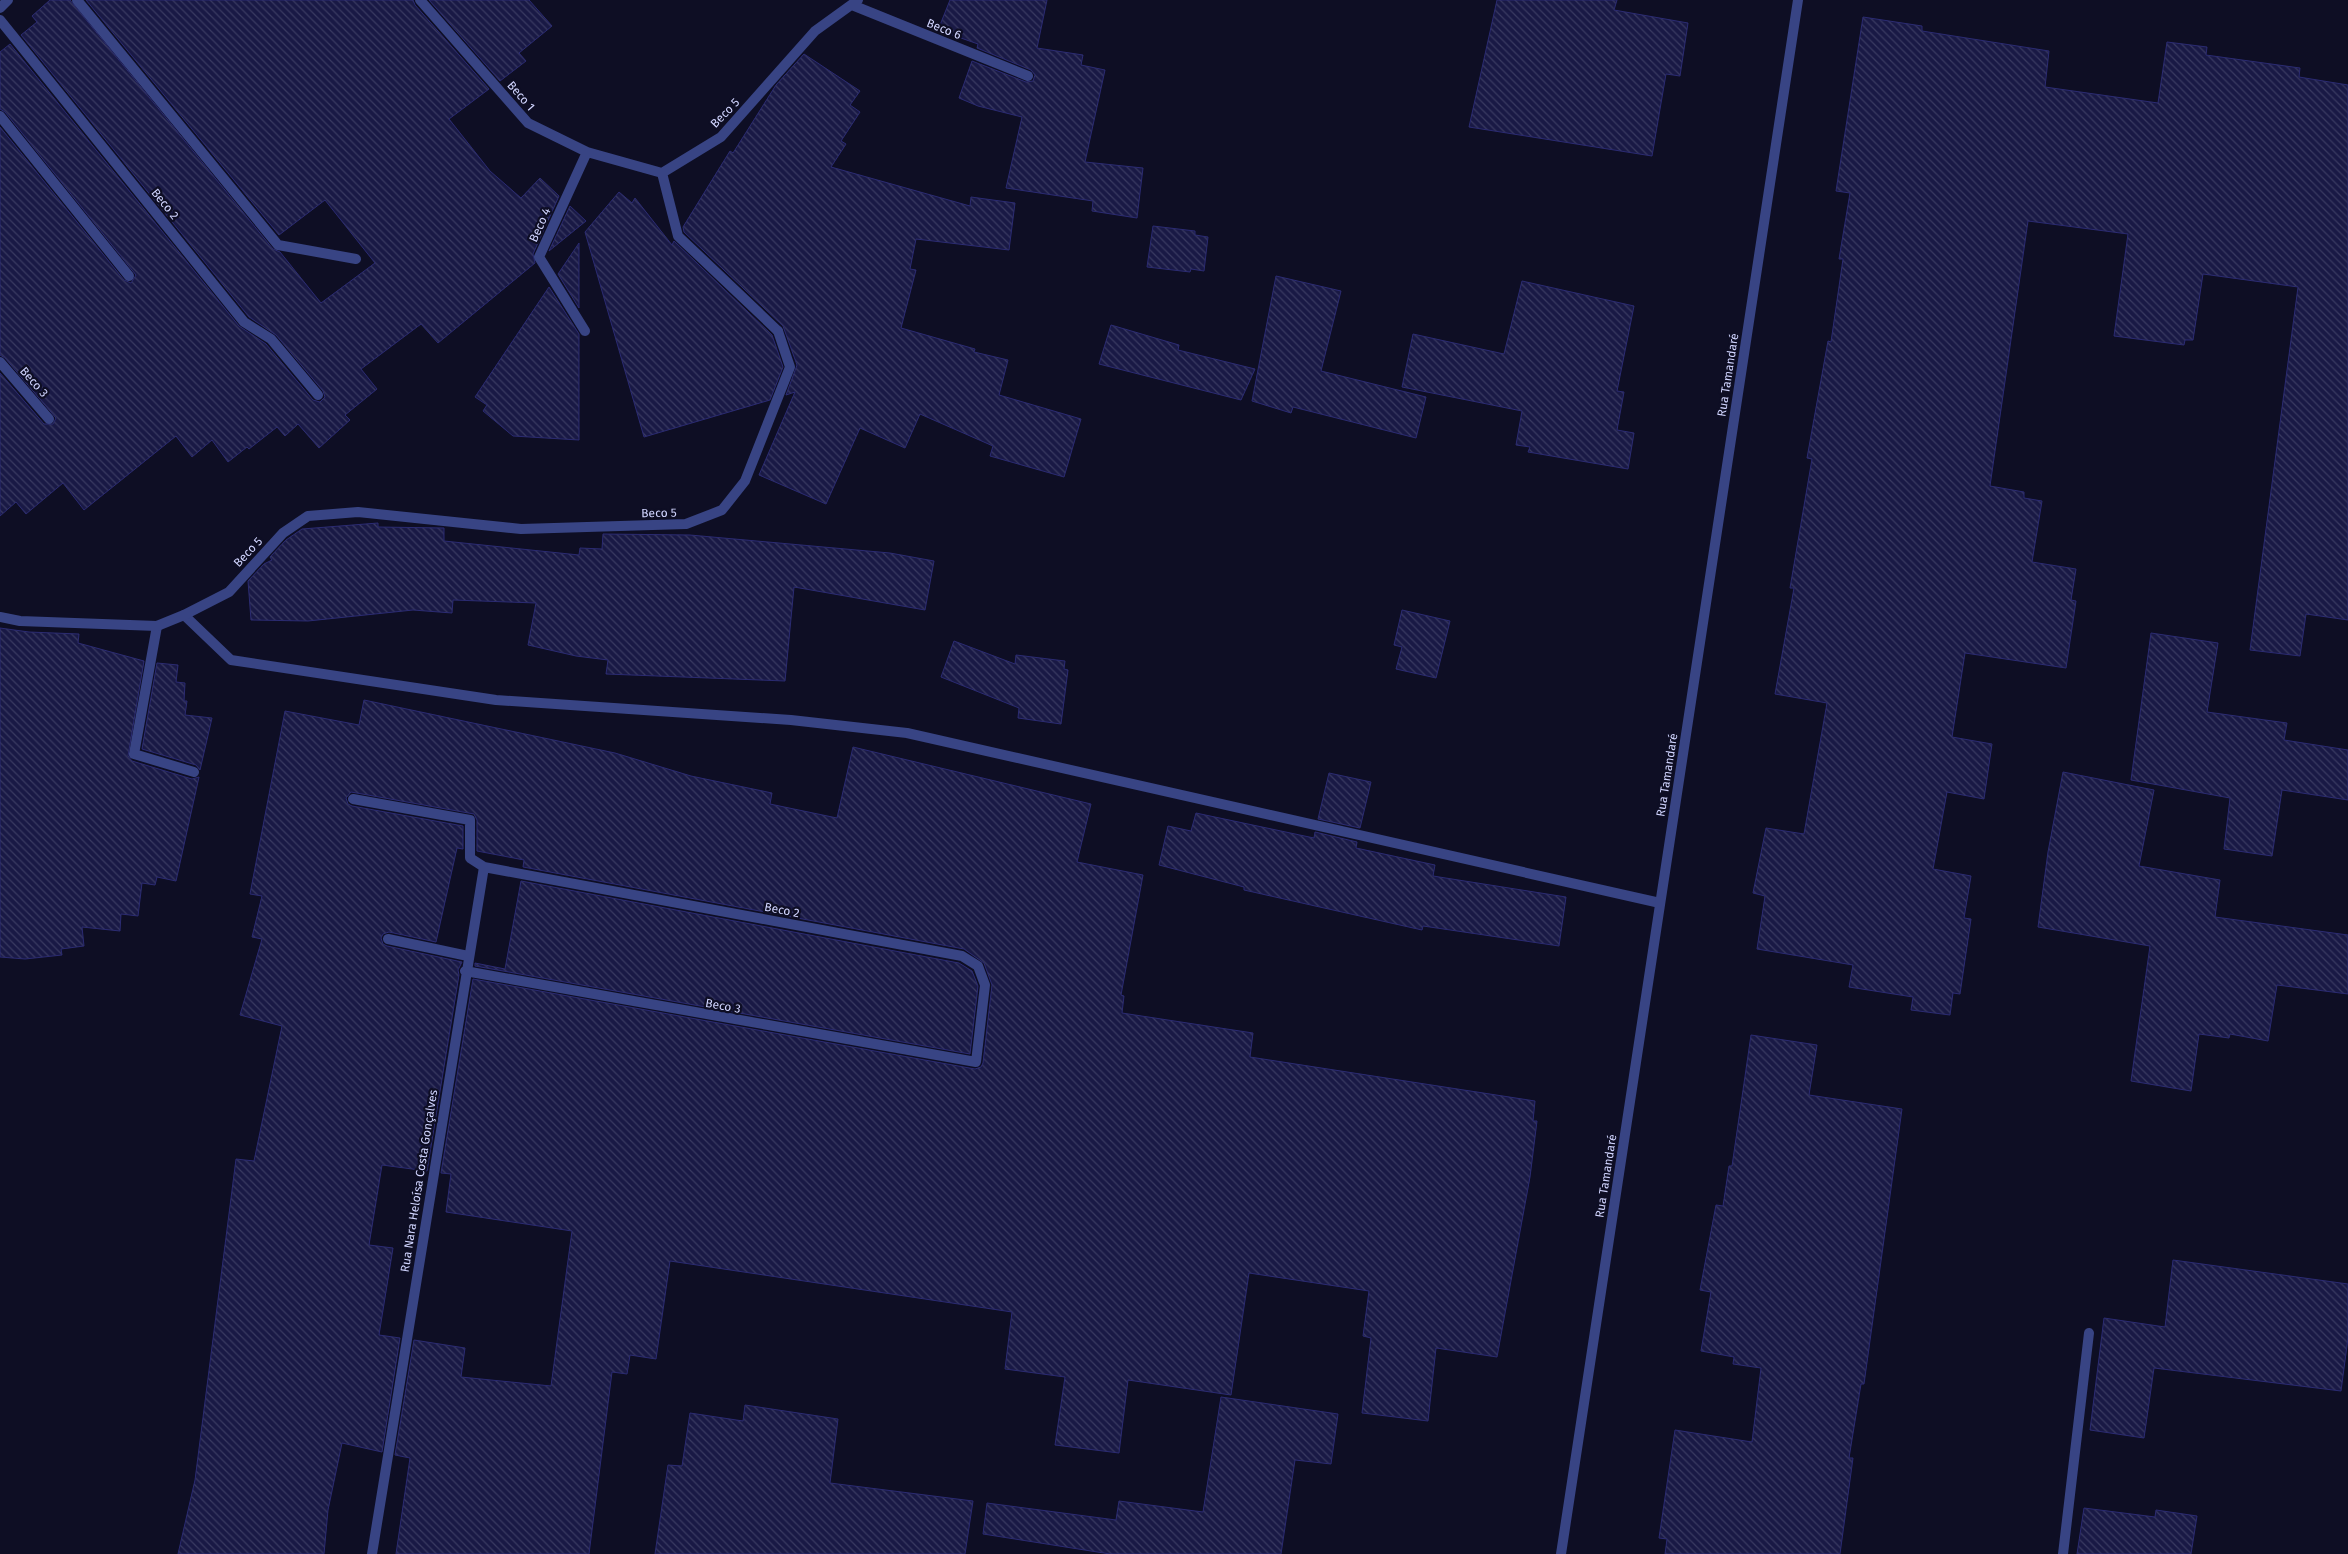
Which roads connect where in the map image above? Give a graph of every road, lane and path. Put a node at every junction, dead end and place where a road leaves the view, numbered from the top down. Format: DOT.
graph roads {
  1 [pos="8,0"];
  2 [pos="77,0"];
  3 [pos="420,0"];
  4 [pos="1798,0"];
  5 [pos="855,3"];
  6 [pos="0,8"];
  7 [pos="0,20"];
  8 [pos="1028,76"];
  9 [pos="0,116"];
  10 [pos="587,152"];
  11 [pos="662,173"];
  12 [pos="356,259"];
  13 [pos="129,276"];
  14 [pos="585,331"];
  15 [pos="0,362"];
  16 [pos="318,395"];
  17 [pos="50,419"];
  18 [pos="184,615"];
  19 [pos="0,616"];
  20 [pos="156,626"];
  21 [pos="194,772"];
  22 [pos="353,800"];
  23 [pos="484,867"];
  24 [pos="1660,903"];
  25 [pos="388,939"];
  26 [pos="468,956"];
  27 [pos="465,971"];
  28 [pos="976,1062"];
  29 [pos="2089,1333"];
  30 [pos="372,1554"];
  31 [pos="1562,1554"];
  32 [pos="2063,1554"];
  1 -- 6 [label="street"];
  2 -- 12 [label="street"];
  3 -- 10 [label="street, Beco 1"];
  4 -- 24 [label="street, Rua Tamandaré"];
  5 -- 8 [label="street, Beco 6"];
  5 -- 11 [label="street, Beco 5"];
  7 -- 16 [label="street, Beco 2"];
  9 -- 13 [label="street"];
  10 -- 11 [label="street, Beco 1"];
  10 -- 14 [label="street, Beco 4"];
  11 -- 18 [label="street, Beco 5"];
  15 -- 17 [label="street, Beco 3"];
  18 -- 20 [label="street, Beco 5"];
  18 -- 24 [label="street"];
  19 -- 20 [label="street, Beco 5"];
  20 -- 21 [label="street"];
  22 -- 23 [label="street"];
  23 -- 26 [label="street, Rua Nara Heloísa Costa Gonçalves"];
  23 -- 28 [label="street, Beco 2"];
  24 -- 31 [label="street, Rua Tamandaré"];
  25 -- 26 [label="street"];
  26 -- 27 [label="street, Rua Nara Heloísa Costa Gonçalves"];
  27 -- 28 [label="street, Beco 3"];
  27 -- 30 [label="street, Rua Nara Heloísa Costa Gonçalves"];
  29 -- 32 [label="street"];
}
